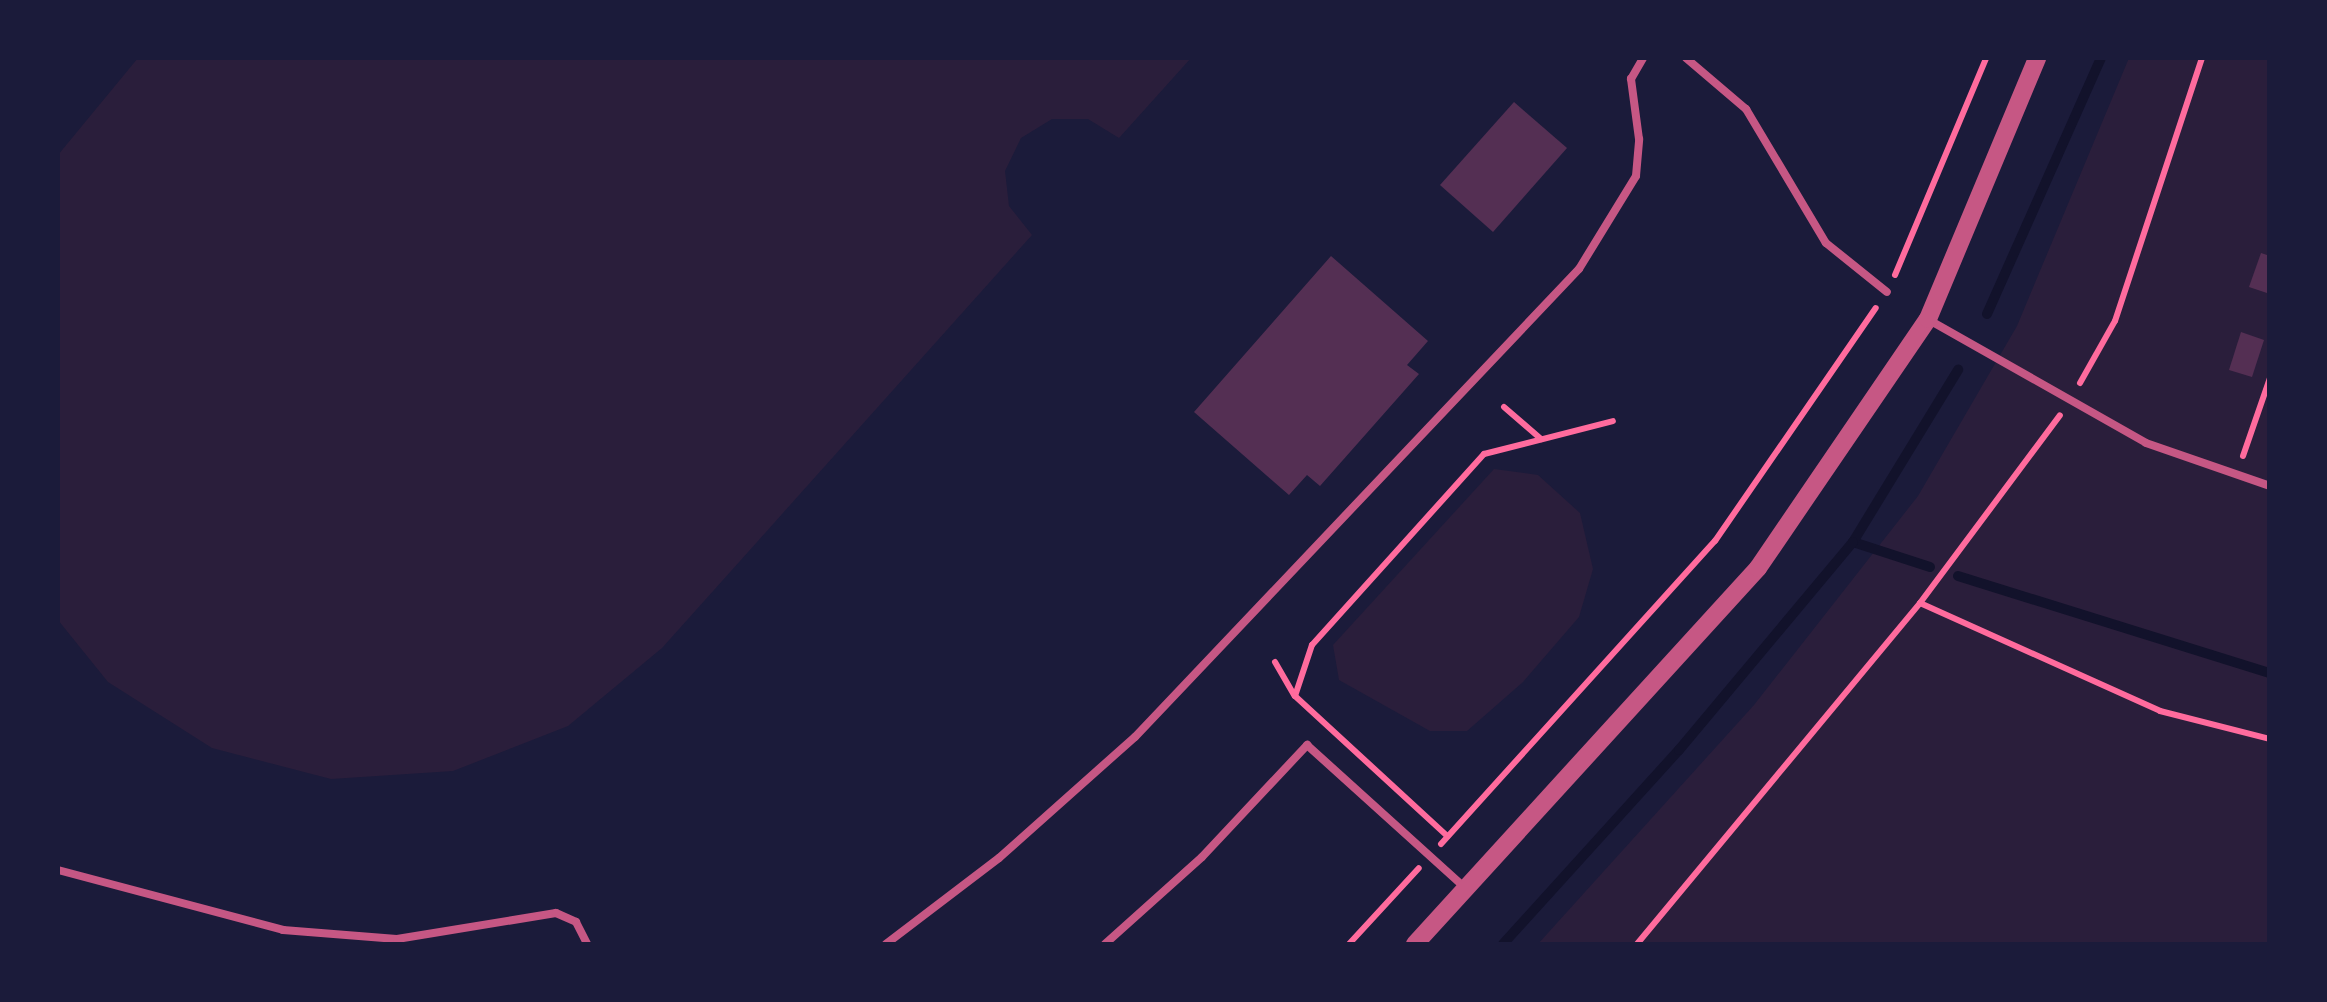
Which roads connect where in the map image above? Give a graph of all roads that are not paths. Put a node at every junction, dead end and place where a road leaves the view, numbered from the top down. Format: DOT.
graph roads {
  1 [pos="1643,58"];
  2 [pos="1686,58"];
  3 [pos="2037,58"];
  4 [pos="1887,292"];
  5 [pos="1928,320"];
  6 [pos="2270,486"];
  7 [pos="58,870"];
  8 [pos="1465,888"];
  9 [pos="587,944"];
  10 [pos="886,944"];
  11 [pos="1105,944"];
  12 [pos="1415,944"];
  1 -- 10 [label="lane"];
  2 -- 4 [label="lane"];
  3 -- 5 [label="street"];
  5 -- 6 [label="lane"];
  5 -- 8 [label="street"];
  7 -- 9 [label="lane"];
  8 -- 11 [label="lane"];
  8 -- 12 [label="street"];
}
